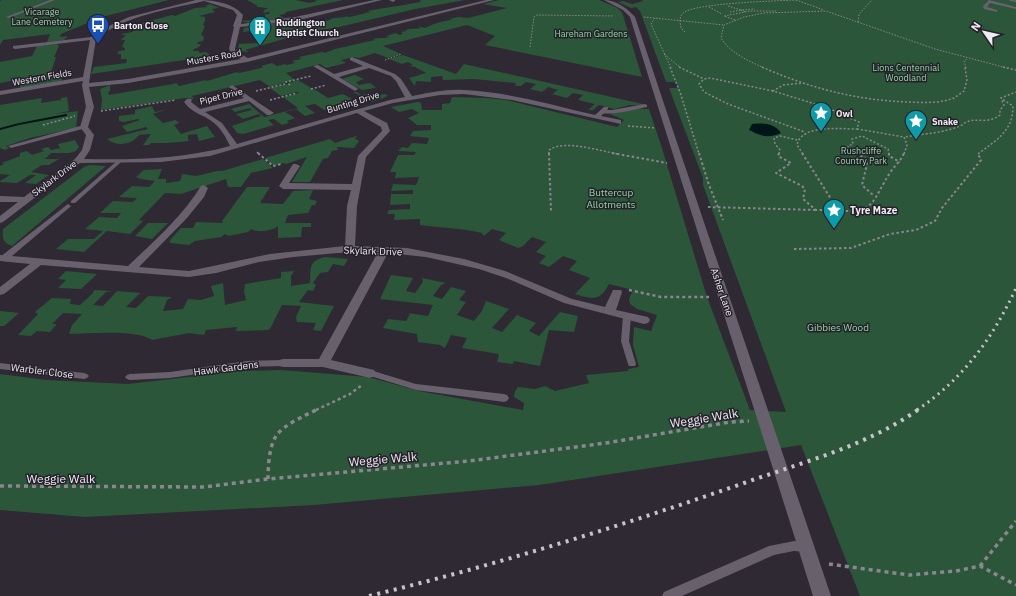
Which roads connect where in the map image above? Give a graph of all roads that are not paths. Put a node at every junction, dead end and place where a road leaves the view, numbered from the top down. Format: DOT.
graph roads {
  1 [pos="53,0"];
  2 [pos="202,0"];
  3 [pos="206,0"];
  4 [pos="380,0"];
  5 [pos="492,0"];
  6 [pos="606,0"];
  7 [pos="1011,0"];
  8 [pos="990,1"];
  9 [pos="1016,1"];
  10 [pos="1016,8"];
  11 [pos="996,11"];
  12 [pos="8,17"];
  13 [pos="236,26"];
  14 [pos="93,38"];
  15 [pos="15,48"];
  16 [pos="352,58"];
  17 [pos="247,60"];
  18 [pos="316,66"];
  19 [pos="369,66"];
  20 [pos="334,76"];
  21 [pos="86,82"];
  22 [pos="232,87"];
  23 [pos="355,89"];
  24 [pos="0,93"];
  25 [pos="409,97"];
  26 [pos="250,99"];
  27 [pos="189,100"];
  28 [pos="645,106"];
  29 [pos="604,110"];
  30 [pos="358,111"];
  31 [pos="197,112"];
  32 [pos="270,113"];
  33 [pos="596,117"];
  34 [pos="620,124"];
  35 [pos="84,127"];
  36 [pos="11,146"];
  37 [pos="235,147"];
  38 [pos="78,161"];
  39 [pos="118,162"];
  40 [pos="296,166"];
  41 [pos="357,187"];
  42 [pos="204,188"];
  43 [pos="0,199"];
  44 [pos="25,200"];
  45 [pos="0,220"];
  46 [pos="350,244"];
  47 [pos="384,251"];
  48 [pos="1,259"];
  49 [pos="38,262"];
  50 [pos="130,270"];
  51 [pos="0,292"];
  52 [pos="618,292"];
  53 [pos="609,312"];
  54 [pos="628,316"];
  55 [pos="644,320"];
  56 [pos="283,363"];
  57 [pos="324,364"];
  58 [pos="632,364"];
  59 [pos="0,366"];
  60 [pos="370,374"];
  61 [pos="84,376"];
  62 [pos="130,377"];
  63 [pos="504,398"];
  64 [pos="806,547"];
  65 [pos="668,596"];
  66 [pos="822,596"];
  1 -- 12 [label="lane"];
  2 -- 14 [label="street"];
  3 -- 13 [label="street"];
  4 -- 13 [label="street"];
  5 -- 17 [label="street, Musters Road"];
  6 -- 64 [label="street, Asher Lane"];
  7 -- 9 [label="lane"];
  8 -- 10 [label="lane"];
  8 -- 11 [label="lane"];
  13 -- 17 [label="street"];
  14 -- 15 [label="street"];
  14 -- 21 [label="street"];
  16 -- 19 [label="street"];
  17 -- 21 [label="street, Musters Road"];
  18 -- 20 [label="street"];
  19 -- 20 [label="street"];
  19 -- 25 [label="street"];
  20 -- 23 [label="street"];
  21 -- 24 [label="street, Western Fields"];
  21 -- 35 [label="street, Skylark Drive"];
  22 -- 26 [label="street, Pipet Drive"];
  25 -- 30 [label="street, Bunting Drive"];
  25 -- 33 [label="street, Bunting Drive"];
  26 -- 31 [label="street, Pipet Drive"];
  26 -- 32 [label="street, Pipet Drive"];
  27 -- 31 [label="street, Pipet Drive"];
  28 -- 29 [label="lane"];
  29 -- 33 [label="street"];
  30 -- 37 [label="street, Bunting Drive"];
  30 -- 41 [label="street"];
  31 -- 37 [label="street, Pipet Drive"];
  33 -- 34 [label="street, Bunting Drive"];
  35 -- 36 [label="lane"];
  35 -- 38 [label="street, Skylark Drive"];
  37 -- 39 [label="street, Bunting Drive"];
  38 -- 39 [label="street, Bunting Drive"];
  38 -- 44 [label="street, Skylark Drive"];
  39 -- 48 [label="lane, Skylark Drive"];
  40 -- 41 [label="street"];
  41 -- 46 [label="street"];
  42 -- 50 [label="street"];
  43 -- 44 [label="street"];
  44 -- 45 [label="street, Skylark Drive"];
  46 -- 47 [label="street, Skylark Drive"];
  46 -- 50 [label="street, Skylark Drive"];
  47 -- 53 [label="street, Skylark Drive"];
  47 -- 57 [label="street"];
  48 -- 49 [label="street, Skylark Drive"];
  49 -- 50 [label="street, Skylark Drive"];
  49 -- 51 [label="street"];
  52 -- 53 [label="street"];
  53 -- 54 [label="street, Skylark Drive"];
  54 -- 55 [label="street, Skylark Drive"];
  54 -- 58 [label="lane"];
  56 -- 57 [label="street, Hawk Gardens"];
  56 -- 62 [label="lane, Hawk Gardens"];
  57 -- 60 [label="street, Hawk Gardens"];
  59 -- 61 [label="lane, Warbler Close"];
  60 -- 63 [label="lane, Hawk Gardens"];
  64 -- 65 [label="lane"];
  64 -- 66 [label="street, Asher Lane"];
}
